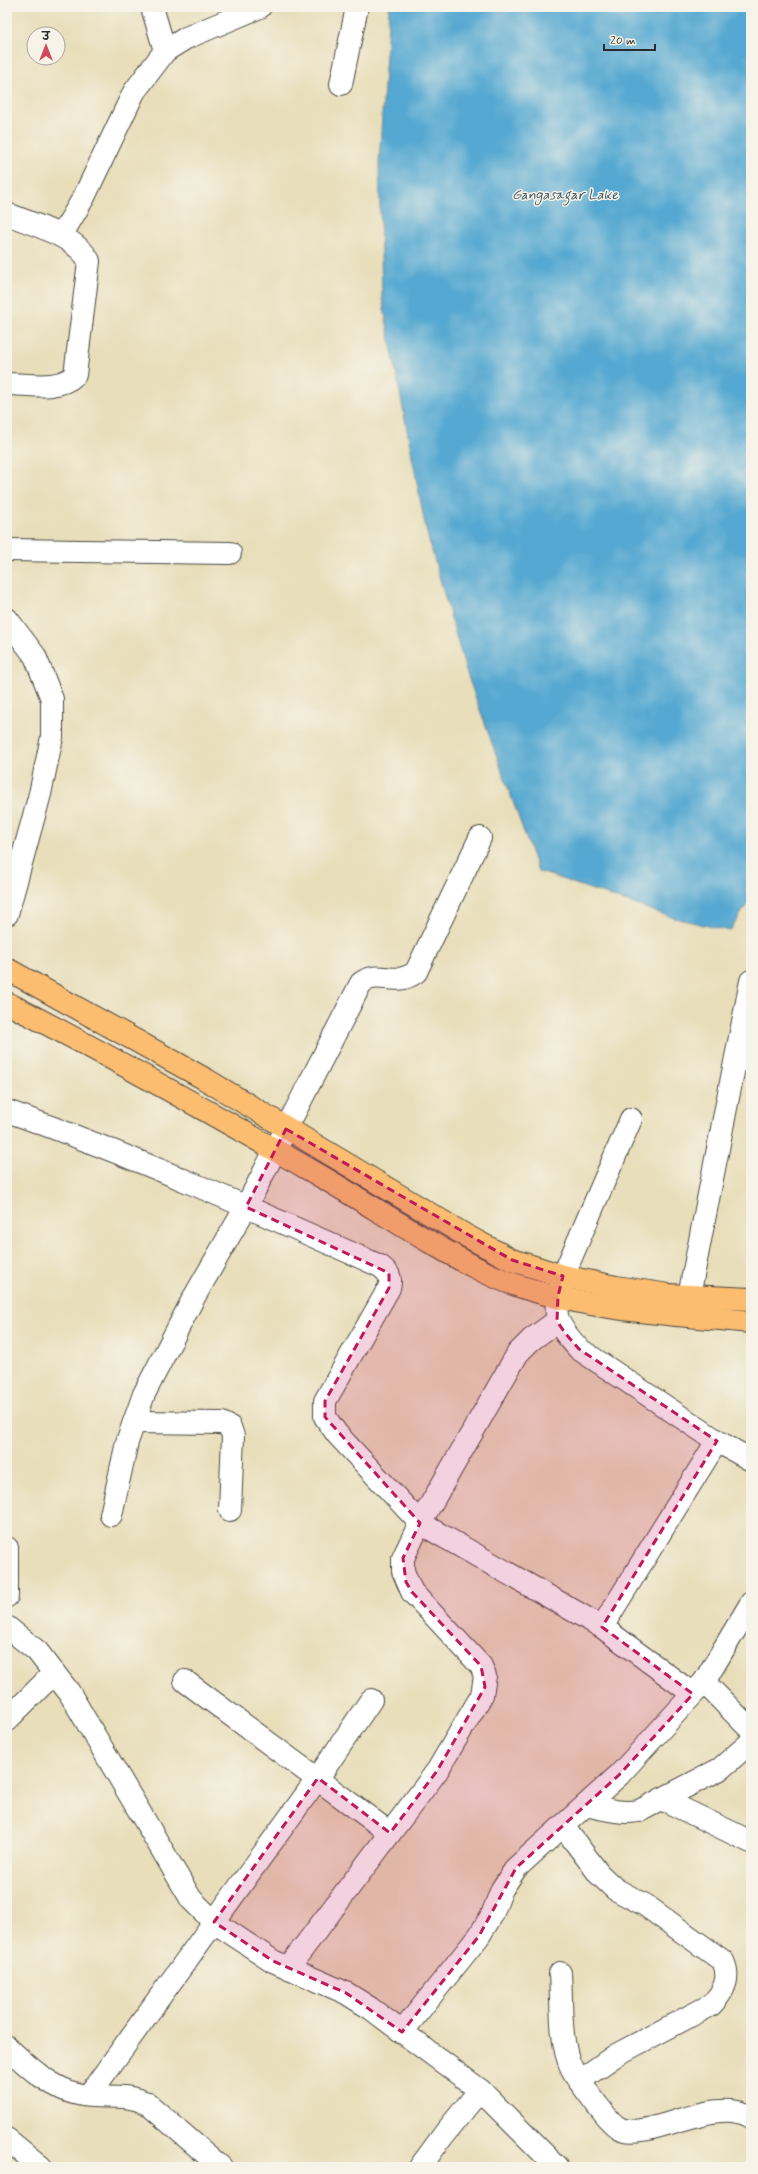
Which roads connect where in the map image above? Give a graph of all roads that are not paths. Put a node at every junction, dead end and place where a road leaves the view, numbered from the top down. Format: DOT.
graph roads {
  1 [pos="152,7"];
  2 [pos="260,7"];
  3 [pos="357,7"];
  4 [pos="165,51"];
  5 [pos="341,84"];
  6 [pos="7,214"];
  7 [pos="61,236"];
  8 [pos="7,384"];
  9 [pos="7,550"];
  10 [pos="230,553"];
  11 [pos="7,619"];
  12 [pos="480,838"];
  13 [pos="7,914"];
  14 [pos="7,969"];
  15 [pos="751,980"];
  16 [pos="7,1003"];
  17 [pos="7,1111"];
  18 [pos="631,1119"];
  19 [pos="286,1129"];
  20 [pos="275,1152"];
  21 [pos="246,1206"];
  22 [pos="560,1286"];
  23 [pos="689,1296"];
  24 [pos="751,1299"];
  25 [pos="557,1321"];
  26 [pos="751,1322"];
  27 [pos="134,1422"];
  28 [pos="717,1441"];
  29 [pos="751,1460"];
  30 [pos="230,1510"];
  31 [pos="111,1515"];
  32 [pos="420,1523"];
  33 [pos="7,1548"];
  34 [pos="7,1596"];
  35 [pos="751,1603"];
  36 [pos="7,1627"];
  37 [pos="602,1627"];
  38 [pos="54,1673"];
  39 [pos="184,1681"];
  40 [pos="698,1688"];
  41 [pos="371,1700"];
  42 [pos="7,1720"];
  43 [pos="751,1730"];
  44 [pos="751,1742"];
  45 [pos="318,1778"];
  46 [pos="662,1799"];
  47 [pos="586,1805"];
  48 [pos="563,1826"];
  49 [pos="390,1834"];
  50 [pos="751,1842"];
  51 [pos="214,1922"];
  52 [pos="288,1968"];
  53 [pos="560,1973"];
  54 [pos="402,2032"];
  55 [pos="7,2047"];
  56 [pos="579,2081"];
  57 [pos="480,2090"];
  58 [pos="89,2095"];
  59 [pos="751,2116"];
  60 [pos="7,2139"];
  61 [pos="41,2167"];
  62 [pos="221,2167"];
  63 [pos="420,2167"];
  64 [pos="556,2167"];
  1 -- 4 [label="street"];
  2 -- 4 [label="street"];
  3 -- 5 [label="street"];
  4 -- 7 [label="street"];
  6 -- 7 [label="street"];
  7 -- 8 [label="street"];
  9 -- 10 [label="street"];
  11 -- 13 [label="street"];
  12 -- 19 [label="street"];
  14 -- 19 [label="highway"];
  15 -- 23 [label="street"];
  16 -- 20 [label="highway"];
  17 -- 21 [label="street"];
  18 -- 22 [label="street"];
  19 -- 20 [label="street"];
  19 -- 22 [label="highway"];
  20 -- 21 [label="street"];
  20 -- 22 [label="highway"];
  21 -- 27 [label="street"];
  21 -- 32 [label="street"];
  22 -- 23 [label="highway"];
  22 -- 25 [label="street"];
  22 -- 26 [label="highway"];
  23 -- 24 [label="highway"];
  25 -- 28 [label="street"];
  25 -- 32 [label="street"];
  27 -- 30 [label="street"];
  27 -- 31 [label="street"];
  28 -- 29 [label="street"];
  28 -- 37 [label="street"];
  32 -- 37 [label="street"];
  32 -- 49 [label="street"];
  33 -- 34 [label="street"];
  35 -- 40 [label="street"];
  36 -- 38 [label="street"];
  37 -- 40 [label="street"];
  38 -- 42 [label="street"];
  38 -- 51 [label="street"];
  39 -- 45 [label="street"];
  40 -- 43 [label="street"];
  40 -- 47 [label="street"];
  41 -- 45 [label="street"];
  44 -- 46 [label="street"];
  45 -- 49 [label="street"];
  45 -- 51 [label="street"];
  46 -- 47 [label="street"];
  46 -- 50 [label="street"];
  47 -- 48 [label="street"];
  48 -- 54 [label="street"];
  48 -- 56 [label="street"];
  49 -- 52 [label="street"];
  51 -- 52 [label="street"];
  51 -- 58 [label="street"];
  52 -- 54 [label="street"];
  53 -- 56 [label="street"];
  54 -- 57 [label="street"];
  55 -- 58 [label="street"];
  56 -- 59 [label="street"];
  57 -- 63 [label="street"];
  57 -- 64 [label="street"];
  58 -- 62 [label="street"];
  60 -- 61 [label="street"];
}
